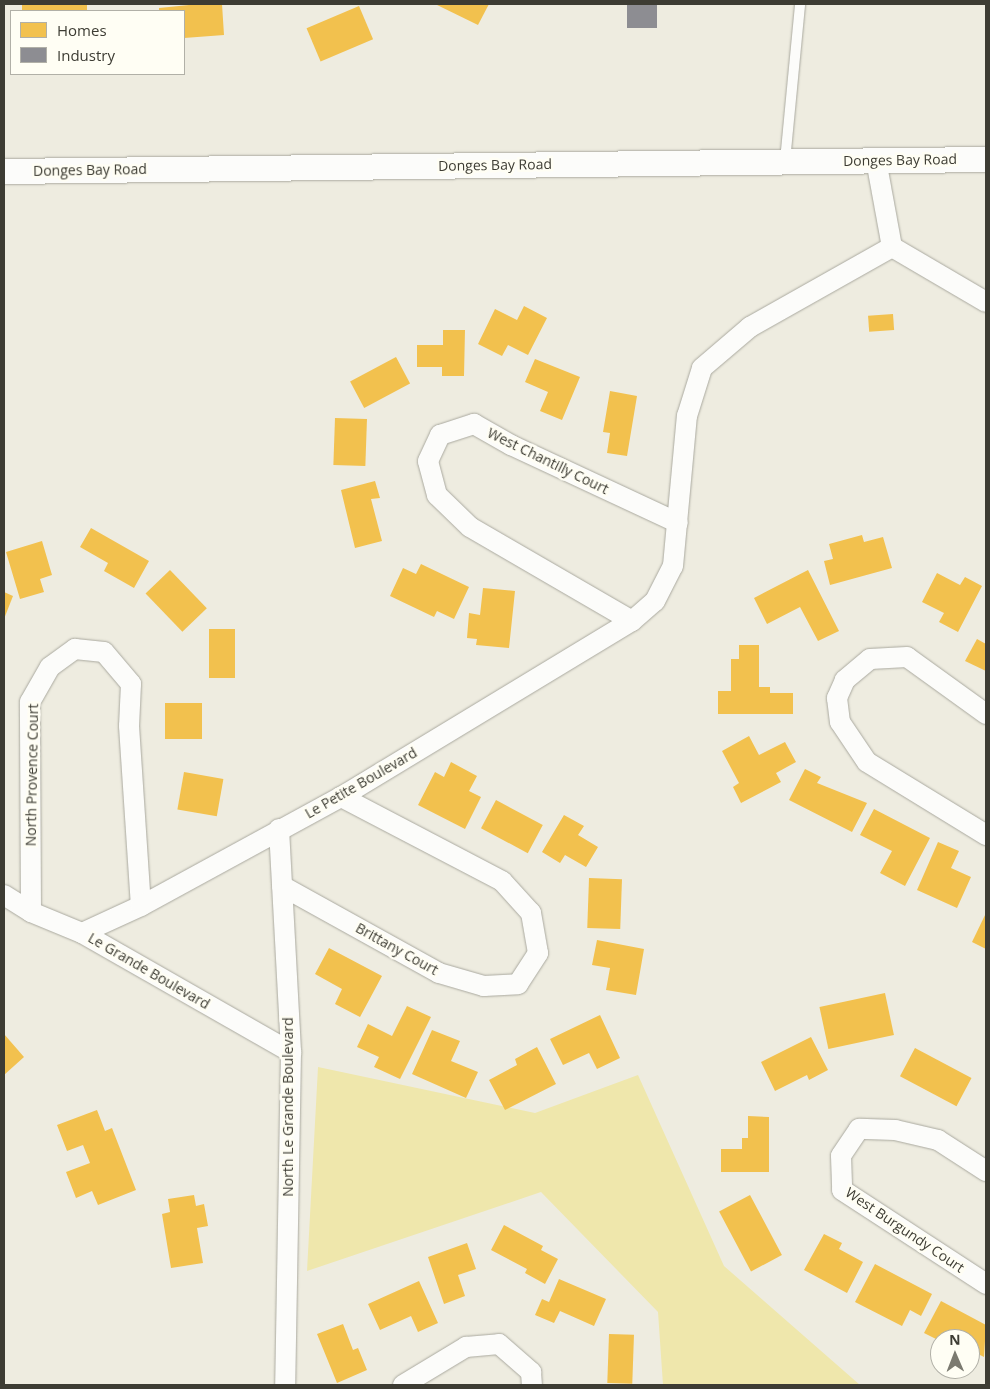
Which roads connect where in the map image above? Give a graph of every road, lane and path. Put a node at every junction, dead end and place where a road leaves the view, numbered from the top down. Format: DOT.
graph roads {
  1 [pos="800,4"];
  2 [pos="986,159"];
  3 [pos="876,160"];
  4 [pos="785,161"];
  5 [pos="4,171"];
  6 [pos="892,247"];
  7 [pos="986,302"];
  8 [pos="678,523"];
  9 [pos="632,621"];
  10 [pos="986,714"];
  11 [pos="341,797"];
  12 [pos="278,829"];
  13 [pos="986,835"];
  14 [pos="282,886"];
  15 [pos="4,895"];
  16 [pos="141,906"];
  17 [pos="31,912"];
  18 [pos="82,933"];
  19 [pos="291,1052"];
  20 [pos="986,1171"];
  21 [pos="986,1284"];
  22 [pos="285,1385"];
  23 [pos="404,1385"];
  24 [pos="532,1385"];
  1 -- 4 [label="lane"];
  2 -- 3 [label="street, Donges Bay Road"];
  3 -- 4 [label="street, Donges Bay Road"];
  3 -- 6 [label="street"];
  4 -- 5 [label="street, Donges Bay Road"];
  6 -- 7 [label="street"];
  6 -- 8 [label="street, Le Petite Boulevard"];
  8 -- 9 [label="street, Le Petite Boulevard"];
  8 -- 9 [label="street, West Chantilly Court"];
  9 -- 11 [label="street, Le Petite Boulevard"];
  10 -- 13 [label="street"];
  11 -- 12 [label="street, Le Petite Boulevard"];
  11 -- 14 [label="street, Brittany Court"];
  12 -- 14 [label="street, North Le Grande Boulevard"];
  12 -- 16 [label="street, Le Petite Boulevard"];
  14 -- 19 [label="street, North Le Grande Boulevard"];
  15 -- 17 [label="street, Le Grande Boulevard"];
  16 -- 17 [label="street, North Provence Court"];
  16 -- 18 [label="street, Le Petite Boulevard"];
  17 -- 18 [label="street, Le Grande Boulevard"];
  18 -- 19 [label="street, Le Grande Boulevard"];
  19 -- 22 [label="street, North Le Grande Boulevard"];
  20 -- 21 [label="street, West Burgundy Court"];
  23 -- 24 [label="street"];
}
